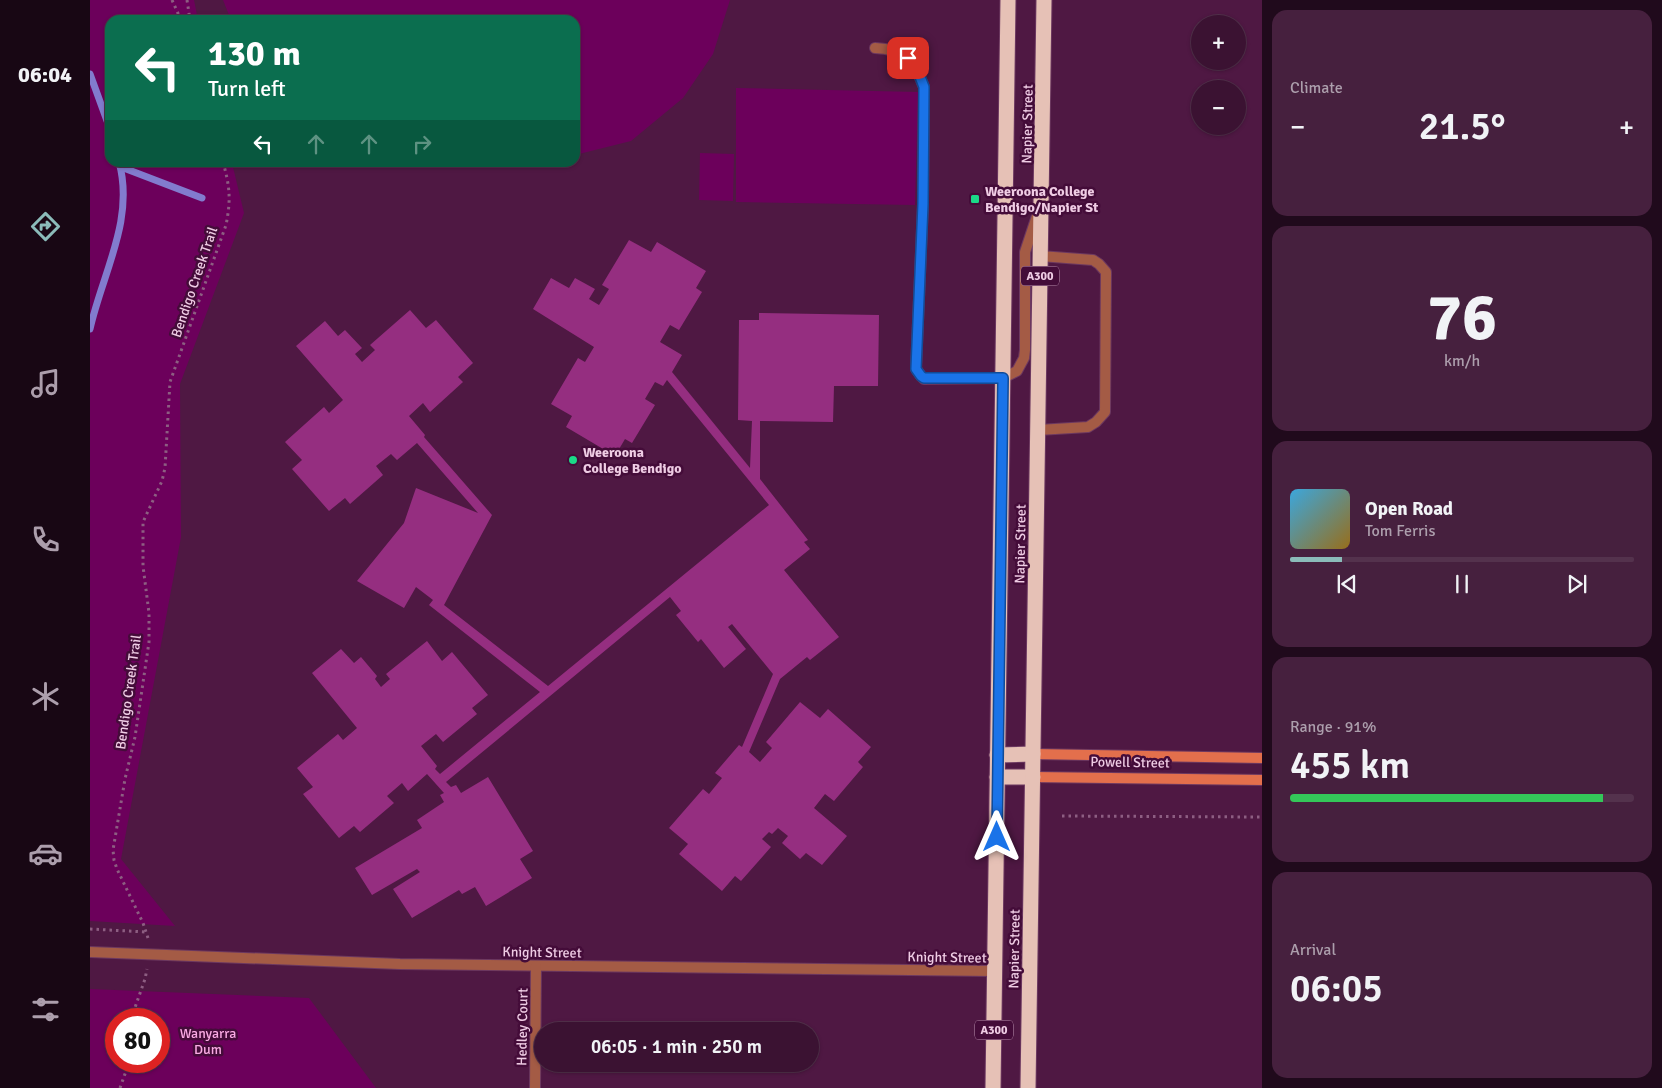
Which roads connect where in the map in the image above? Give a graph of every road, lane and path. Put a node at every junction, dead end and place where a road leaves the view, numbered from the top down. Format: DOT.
graph roads {
  1 [pos="172,0"];
  2 [pos="186,0"];
  3 [pos="1008,0"];
  4 [pos="1044,0"];
  5 [pos="180,15"];
  6 [pos="189,15"];
  7 [pos="875,48"];
  8 [pos="224,167"];
  9 [pos="1042,200"];
  10 [pos="1040,256"];
  11 [pos="1003,378"];
  12 [pos="1038,430"];
  13 [pos="1033,754"];
  14 [pos="997,755"];
  15 [pos="1262,758"];
  16 [pos="997,777"];
  17 [pos="1033,777"];
  18 [pos="1262,780"];
  19 [pos="1062,816"];
  20 [pos="1262,818"];
  21 [pos="90,928"];
  22 [pos="90,952"];
  23 [pos="536,966"];
  24 [pos="147,970"];
  25 [pos="994,971"];
  26 [pos="135,1008"];
  27 [pos="125,1073"];
  28 [pos="120,1088"];
  29 [pos="535,1088"];
  30 [pos="993,1088"];
  31 [pos="1028,1088"];
  1 -- 5 [label="path"];
  2 -- 6 [label="path"];
  3 -- 11 [label="highway, Napier Street / A300"];
  4 -- 9 [label="highway, Napier Street / A300"];
  7 -- 11 [label="street"];
  8 -- 21 [label="path, Bendigo Creek Trail"];
  9 -- 10 [label="highway, Napier Street / A300"];
  9 -- 11 [label="street"];
  10 -- 12 [label="highway, Napier Street / A300"];
  10 -- 12 [label="street"];
  11 -- 14 [label="highway, Napier Street / A300"];
  12 -- 13 [label="highway, Napier Street / A300"];
  13 -- 14 [label="highway, Powell Street"];
  13 -- 15 [label="street, Powell Street"];
  13 -- 17 [label="highway, Napier Street / A300"];
  14 -- 16 [label="highway, Napier Street / A300"];
  16 -- 17 [label="highway, Powell Street"];
  16 -- 25 [label="highway, Napier Street / A300"];
  17 -- 18 [label="street, Powell Street"];
  17 -- 31 [label="highway, Napier Street / A300"];
  19 -- 20 [label="path"];
  22 -- 23 [label="street, Knight Street"];
  23 -- 25 [label="street, Knight Street"];
  23 -- 29 [label="street, Hedley Court"];
  24 -- 26 [label="path"];
  25 -- 30 [label="highway, Napier Street / A300"];
  27 -- 28 [label="path"];
}
